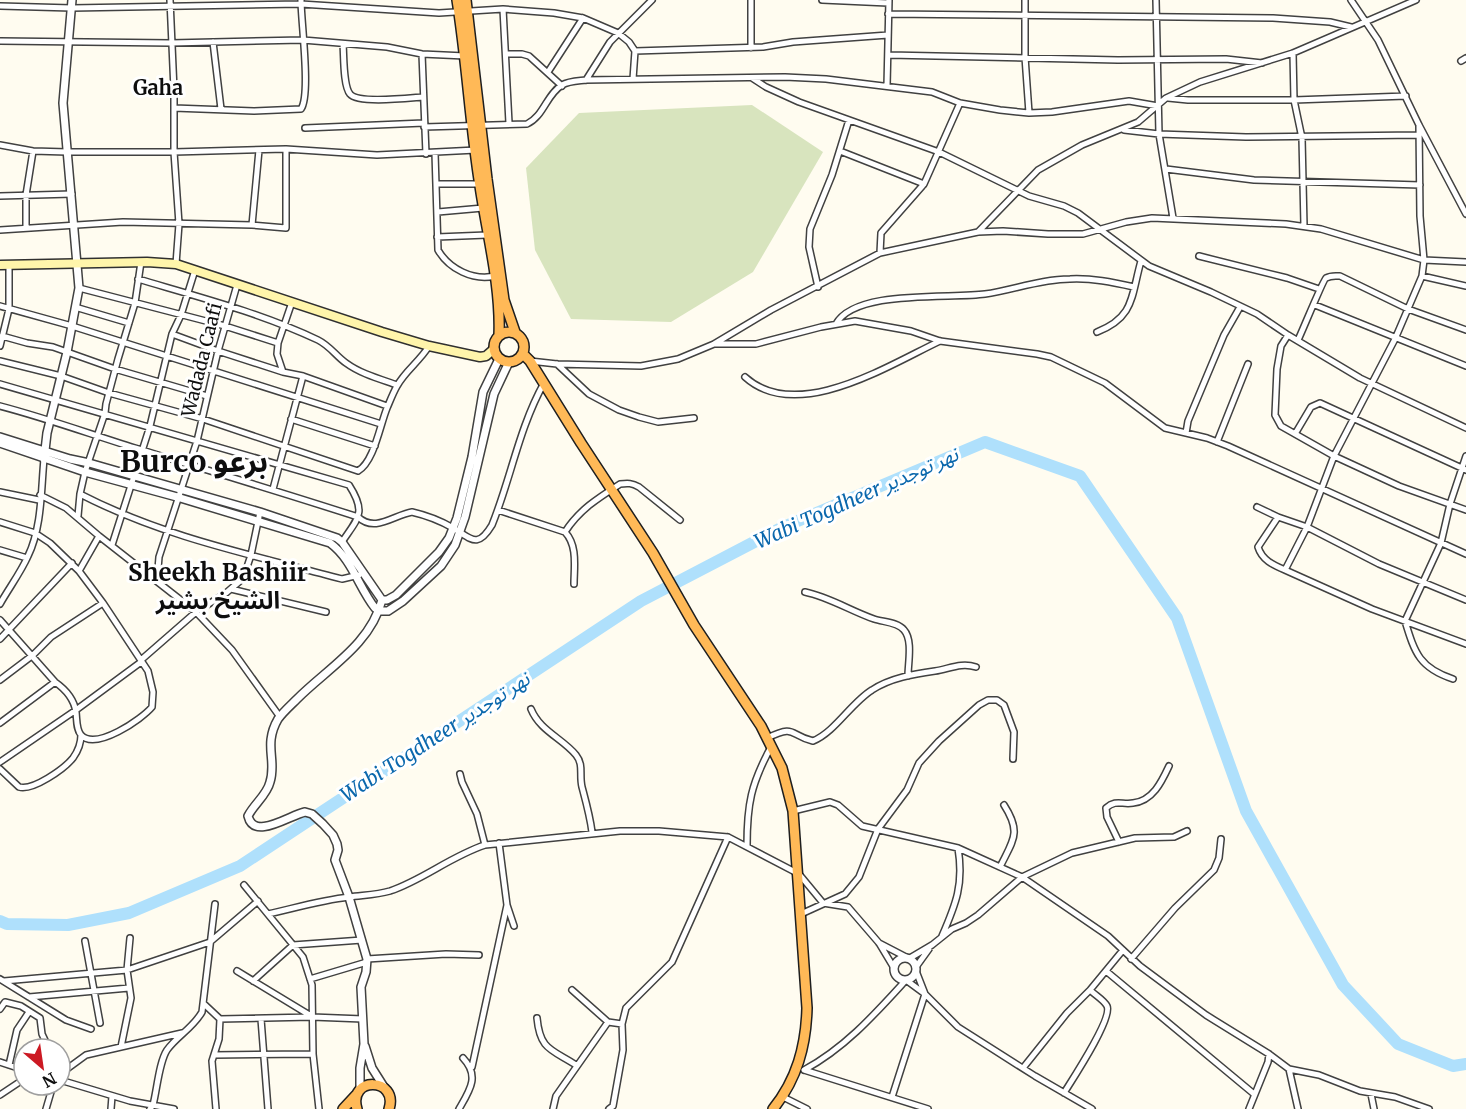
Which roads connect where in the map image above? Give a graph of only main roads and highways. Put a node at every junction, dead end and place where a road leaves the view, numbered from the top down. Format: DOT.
graph roads {
  1 [pos="457,0"];
  2 [pos="466,0"];
  3 [pos="463,12"];
  4 [pos="477,124"];
  5 [pos="479,150"];
  6 [pos="5,265"];
  7 [pos="515,332"];
  8 [pos="499,335"];
  9 [pos="494,349"];
  10 [pos="526,358"];
  11 [pos="358,1092"];
  12 [pos="387,1092"];
  13 [pos="343,1109"];
  14 [pos="357,1109"];
  15 [pos="389,1109"];
  16 [pos="401,1109"];
  17 [pos="773,1109"];
  1 -- 3 [label="highway"];
  2 -- 3 [label="highway"];
  3 -- 4 [label="highway"];
  3 -- 4 [label="highway"];
  4 -- 5 [label="highway"];
  5 -- 7 [label="highway"];
  5 -- 8 [label="highway"];
  6 -- 9 [label="main road"];
  7 -- 8 [label="highway"];
  7 -- 10 [label="highway"];
  8 -- 9 [label="highway"];
  9 -- 10 [label="highway"];
  10 -- 17 [label="highway"];
  11 -- 12 [label="highway"];
  11 -- 13 [label="highway"];
  11 -- 14 [label="highway"];
  12 -- 15 [label="highway"];
  12 -- 16 [label="highway"];
}
